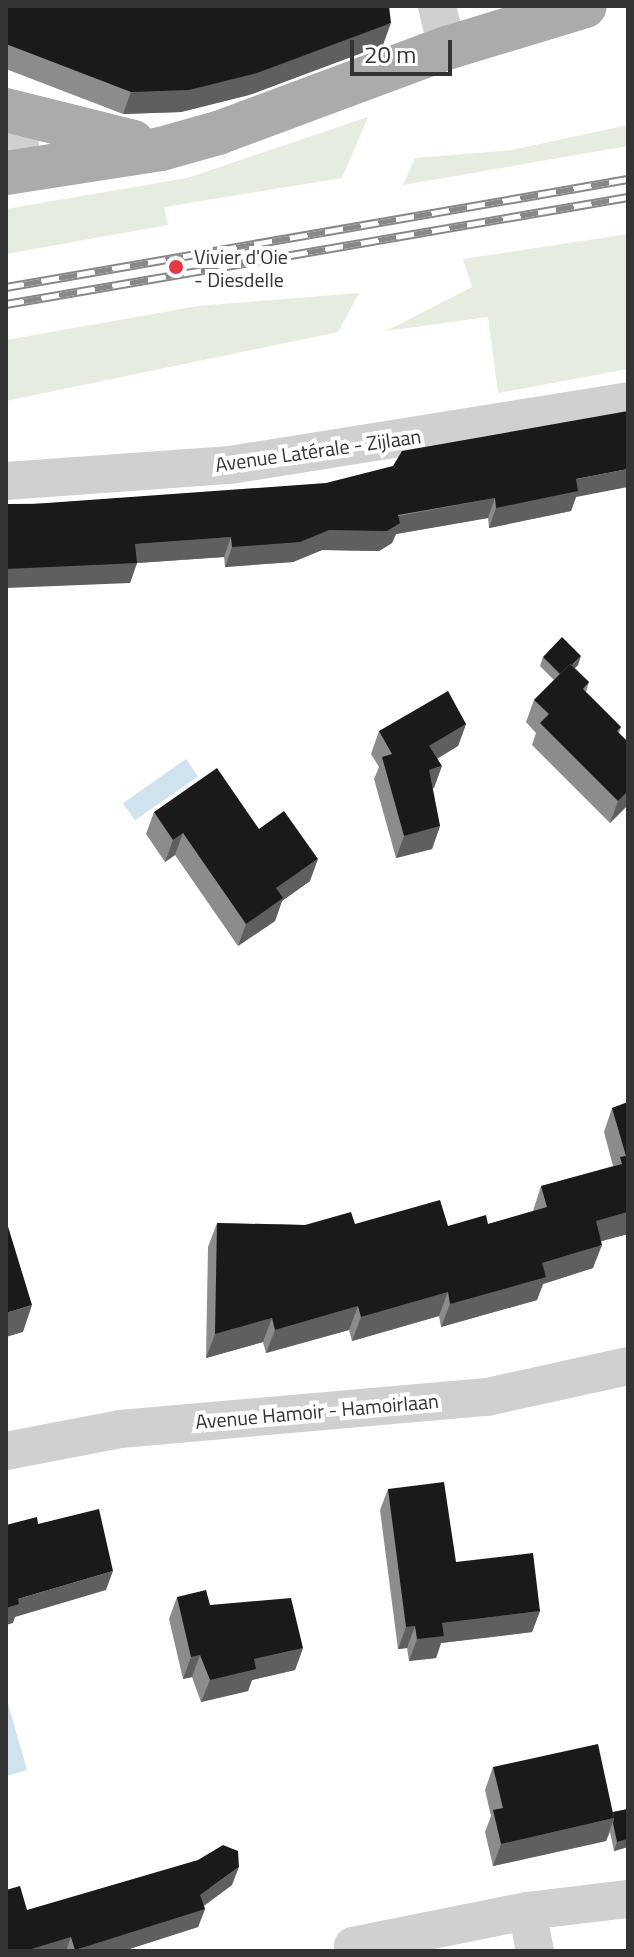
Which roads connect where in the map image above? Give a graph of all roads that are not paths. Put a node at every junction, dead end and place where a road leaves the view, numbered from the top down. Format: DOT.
graph roads {
  1 [pos="437,6"];
  2 [pos="585,6"];
  3 [pos="447,48"];
  4 [pos="8,111"];
  5 [pos="196,139"];
  6 [pos="7,173"];
  7 [pos="628,401"];
  8 [pos="6,481"];
  9 [pos="628,1366"];
  10 [pos="6,1451"];
  11 [pos="628,1899"];
  12 [pos="527,1911"];
  13 [pos="348,1949"];
  14 [pos="535,1951"];
  1 -- 3 [label="street"];
  2 -- 3 [label="main road"];
  3 -- 5 [label="main road"];
  4 -- 5 [label="main road"];
  4 -- 6 [label="street"];
  5 -- 6 [label="main road"];
  7 -- 8 [label="street, Avenue Latérale - Zijlaan"];
  9 -- 10 [label="street, Avenue Hamoir - Hamoirlaan"];
  11 -- 12 [label="street"];
  12 -- 13 [label="street"];
  12 -- 14 [label="street"];
}
